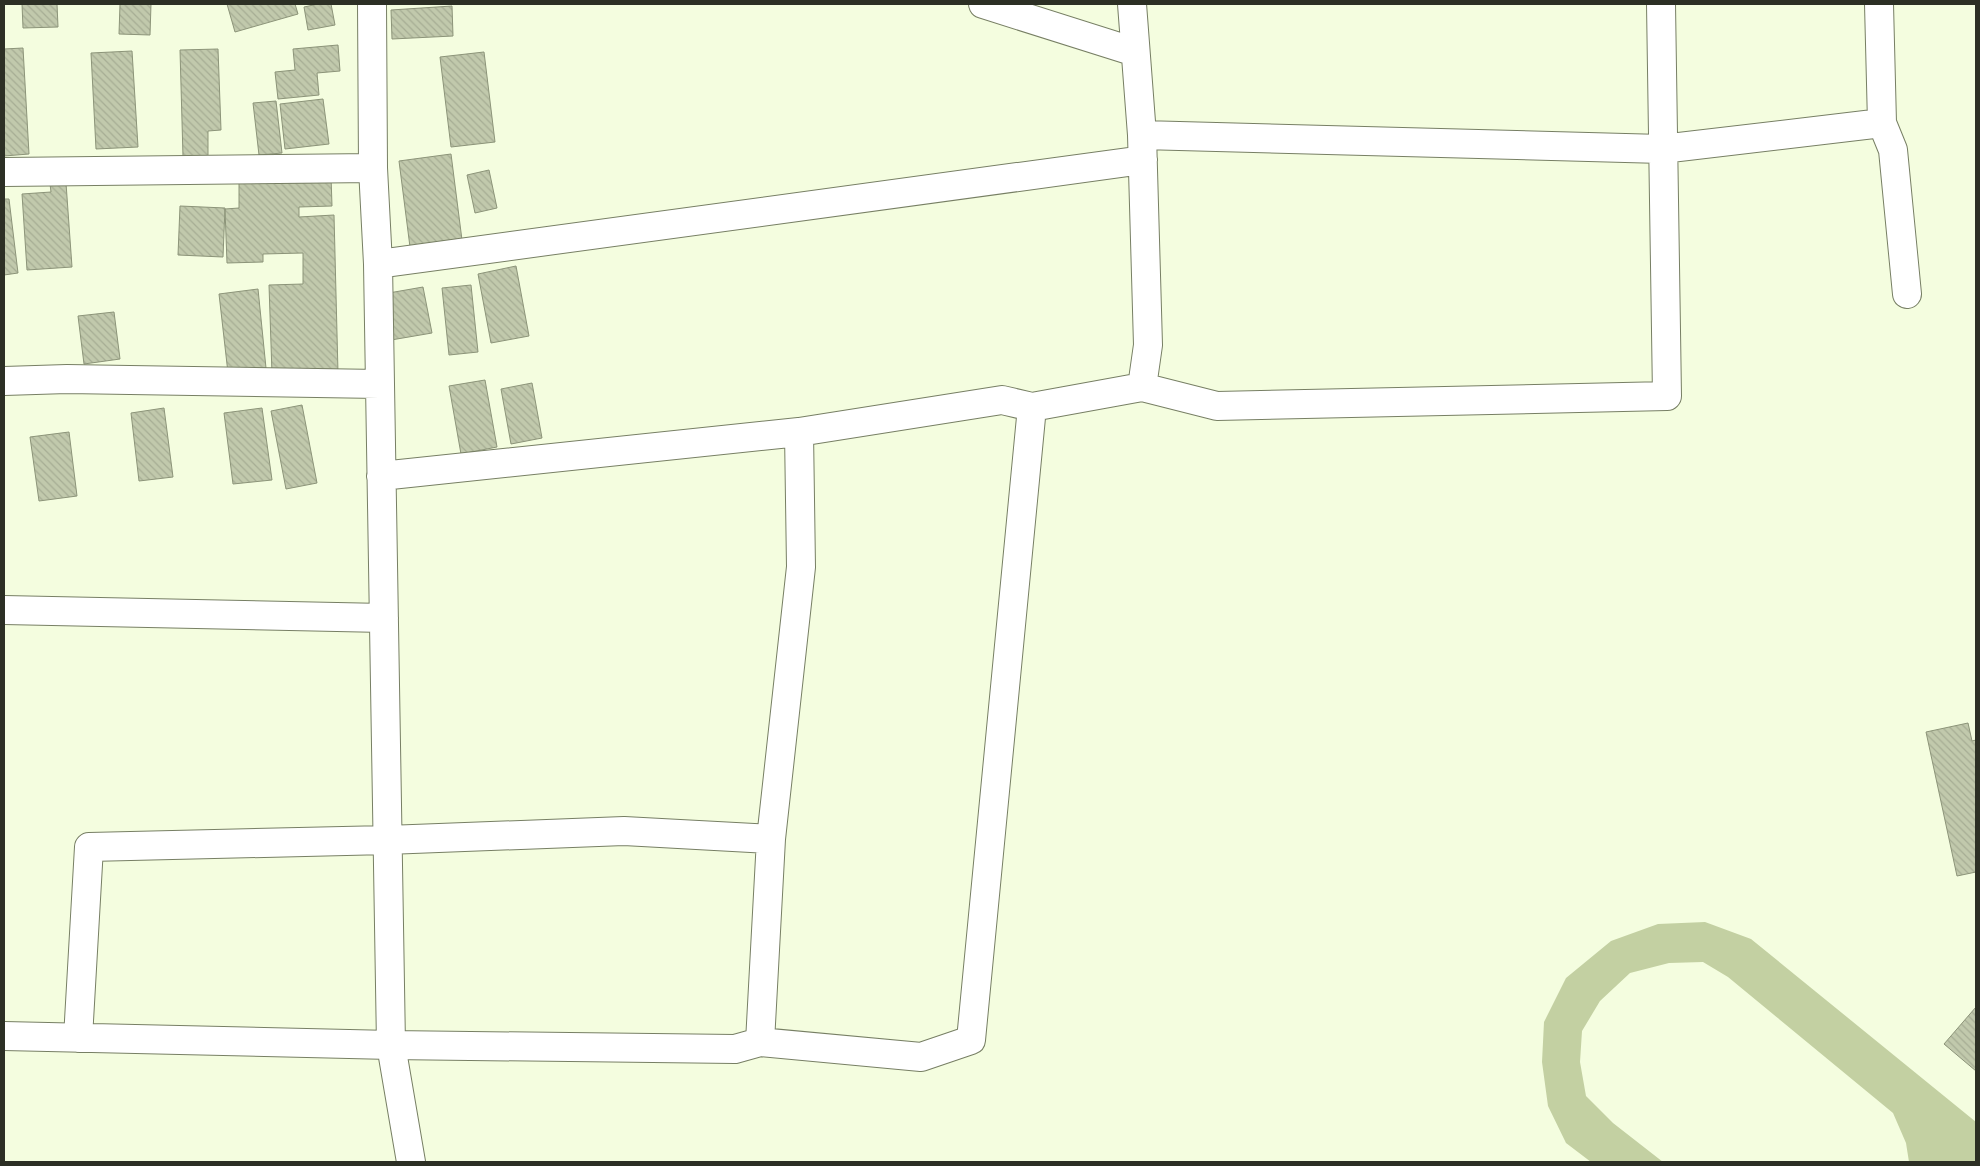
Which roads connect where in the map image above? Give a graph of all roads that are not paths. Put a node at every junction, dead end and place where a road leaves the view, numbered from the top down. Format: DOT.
graph roads {
  1 [pos="372,4"];
  2 [pos="983,4"];
  3 [pos="1132,4"];
  4 [pos="1661,4"];
  5 [pos="1879,4"];
  6 [pos="1135,52"];
  7 [pos="1882,123"];
  8 [pos="1142,147"];
  9 [pos="1662,149"];
  10 [pos="373,168"];
  11 [pos="4,172"];
  12 [pos="378,264"];
  13 [pos="1907,294"];
  14 [pos="4,380"];
  15 [pos="379,384"];
  16 [pos="1142,387"];
  17 [pos="1032,407"];
  18 [pos="799,432"];
  19 [pos="381,476"];
  20 [pos="4,610"];
  21 [pos="384,618"];
  22 [pos="771,839"];
  23 [pos="387,840"];
  24 [pos="4,1036"];
  25 [pos="78,1038"];
  26 [pos="760,1042"];
  27 [pos="391,1045"];
  28 [pos="411,1162"];
  1 -- 10 [label="street"];
  2 -- 6 [label="street"];
  3 -- 6 [label="street"];
  4 -- 9 [label="street"];
  5 -- 7 [label="street"];
  6 -- 8 [label="street"];
  7 -- 9 [label="street"];
  7 -- 13 [label="street"];
  8 -- 9 [label="street"];
  8 -- 12 [label="street"];
  8 -- 16 [label="street"];
  9 -- 16 [label="street"];
  10 -- 11 [label="street"];
  10 -- 12 [label="street"];
  12 -- 15 [label="street"];
  14 -- 15 [label="street"];
  15 -- 19 [label="street"];
  16 -- 17 [label="street"];
  17 -- 18 [label="street"];
  17 -- 26 [label="street"];
  18 -- 19 [label="street"];
  18 -- 22 [label="street"];
  19 -- 21 [label="street"];
  20 -- 21 [label="street"];
  21 -- 23 [label="street"];
  22 -- 23 [label="street"];
  22 -- 26 [label="street"];
  23 -- 25 [label="street"];
  23 -- 27 [label="street"];
  24 -- 25 [label="street"];
  25 -- 27 [label="street"];
  26 -- 27 [label="street"];
  27 -- 28 [label="street"];
}
